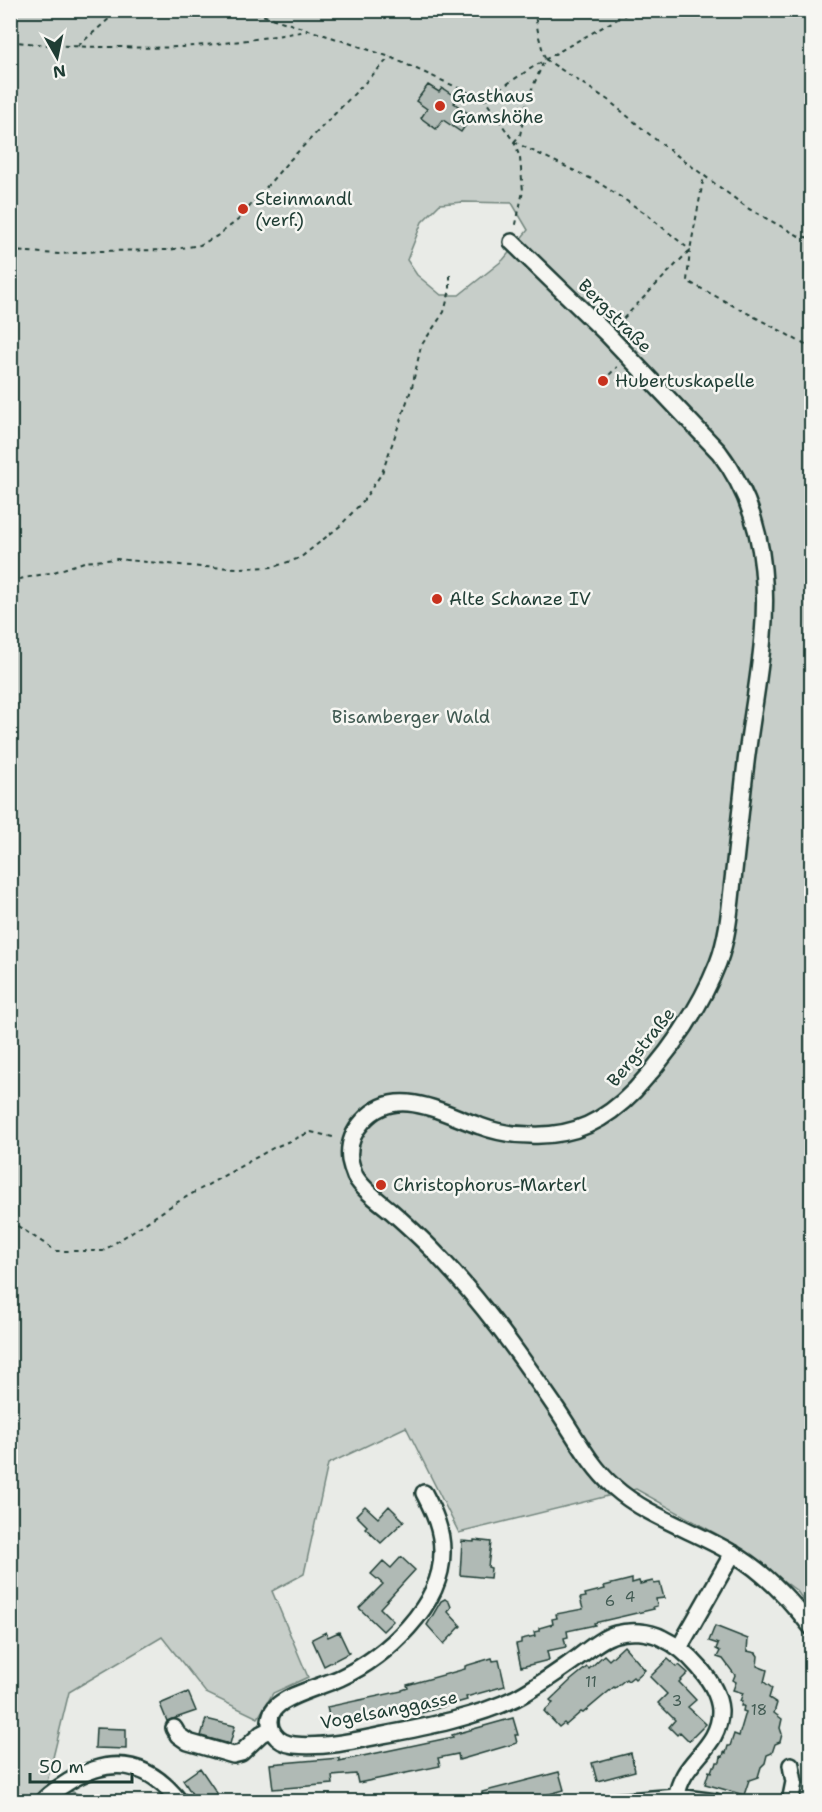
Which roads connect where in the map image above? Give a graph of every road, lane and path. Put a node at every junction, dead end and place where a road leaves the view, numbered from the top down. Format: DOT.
graph roads {
  1 [pos="119,10"];
  2 [pos="246,10"];
  3 [pos="534,10"];
  4 [pos="634,10"];
  5 [pos="310,31"];
  6 [pos="10,41"];
  7 [pos="78,46"];
  8 [pos="390,57"];
  9 [pos="545,59"];
  10 [pos="485,100"];
  11 [pos="514,142"];
  12 [pos="704,176"];
  13 [pos="812,238"];
  14 [pos="512,242"];
  15 [pos="690,250"];
  16 [pos="10,251"];
  17 [pos="450,273"];
  18 [pos="608,335"];
  19 [pos="812,350"];
  20 [pos="617,367"];
  21 [pos="603,381"];
  22 [pos="10,581"];
  23 [pos="349,1150"];
  24 [pos="10,1221"];
  25 [pos="424,1493"];
  26 [pos="733,1553"];
  27 [pos="812,1628"];
  28 [pos="679,1648"];
  29 [pos="174,1728"];
  30 [pos="271,1729"];
  31 [pos="791,1765"];
  32 [pos="677,1797"];
  33 [pos="42,1802"];
  34 [pos="180,1802"];
  35 [pos="615,1802"];
  36 [pos="716,1802"];
  37 [pos="790,1802"];
  1 -- 7 [label="path"];
  2 -- 5 [label="path"];
  3 -- 9 [label="path"];
  4 -- 9 [label="path"];
  5 -- 7 [label="path"];
  5 -- 8 [label="path"];
  6 -- 7 [label="path"];
  8 -- 10 [label="path"];
  8 -- 16 [label="path"];
  9 -- 10 [label="path"];
  9 -- 11 [label="path"];
  9 -- 12 [label="path"];
  10 -- 11 [label="path"];
  11 -- 14 [label="path"];
  11 -- 15 [label="path"];
  12 -- 13 [label="path"];
  12 -- 15 [label="path"];
  14 -- 18 [label="street, Bergstraße"];
  15 -- 18 [label="path"];
  15 -- 19 [label="path"];
  17 -- 22 [label="path"];
  18 -- 23 [label="street, Bergstraße"];
  20 -- 21 [label="path"];
  23 -- 24 [label="path"];
  23 -- 26 [label="street"];
  25 -- 30 [label="street, Vogelsanggasse"];
  26 -- 27 [label="street"];
  26 -- 28 [label="street"];
  28 -- 30 [label="street, Vogelsanggasse"];
  28 -- 32 [label="street, Vogelsanggasse"];
  29 -- 30 [label="street"];
  31 -- 37 [label="street"];
  32 -- 35 [label="street"];
  32 -- 36 [label="street"];
  33 -- 34 [label="street"];
}
